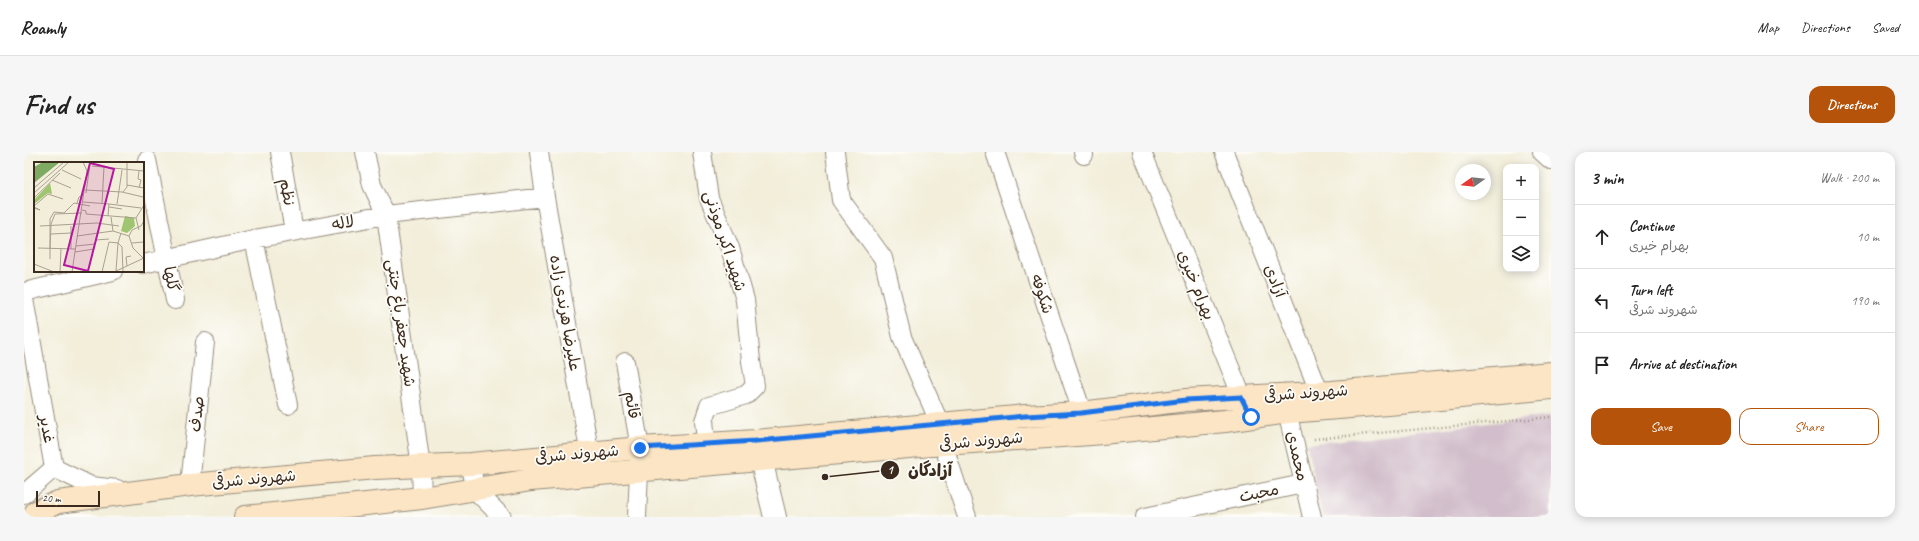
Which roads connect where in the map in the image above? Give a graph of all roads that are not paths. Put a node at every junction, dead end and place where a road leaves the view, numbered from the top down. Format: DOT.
graph roads {
  1 [pos="280,152"];
  2 [pos="365,152"];
  3 [pos="539,152"];
  4 [pos="702,152"];
  5 [pos="835,152"];
  6 [pos="995,152"];
  7 [pos="1142,152"];
  8 [pos="1224,152"];
  9 [pos="1542,152"];
  10 [pos="147,160"];
  11 [pos="1551,160"];
  12 [pos="545,197"];
  13 [pos="386,215"];
  14 [pos="294,231"];
  15 [pos="254,239"];
  16 [pos="167,258"];
  17 [pos="144,264"];
  18 [pos="109,272"];
  19 [pos="24,292"];
  20 [pos="24,299"];
  21 [pos="175,300"];
  22 [pos="205,342"];
  23 [pos="625,362"];
  24 [pos="1551,373"];
  25 [pos="1551,388"];
  26 [pos="1241,397"];
  27 [pos="1323,401"];
  28 [pos="1285,404"];
  29 [pos="288,405"];
  30 [pos="1081,413"];
  31 [pos="1251,417"];
  32 [pos="941,434"];
  33 [pos="1091,434"];
  34 [pos="640,448"];
  35 [pos="758,451"];
  36 [pos="590,453"];
  37 [pos="708,454"];
  38 [pos="471,464"];
  39 [pos="421,467"];
  40 [pos="54,468"];
  41 [pos="639,470"];
  42 [pos="593,475"];
  43 [pos="1304,484"];
  44 [pos="190,485"];
  45 [pos="142,491"];
  46 [pos="24,494"];
  47 [pos="422,498"];
  48 [pos="484,503"];
  49 [pos="33,513"];
  50 [pos="245,517"];
  51 [pos="502,517"];
  52 [pos="638,517"];
  53 [pos="775,517"];
  54 [pos="967,517"];
  55 [pos="1145,517"];
  56 [pos="1312,517"];
  1 -- 14 [label="street, نظم"];
  2 -- 13 [label="street, شهید جعفر باغ جنتی"];
  3 -- 12 [label="street, علیرضا هرندی زاده"];
  4 -- 37 [label="street, شهید اکبر موذنی"];
  5 -- 32 [label="street"];
  6 -- 30 [label="street, شکوفه"];
  7 -- 26 [label="street, بهرام خیری"];
  8 -- 27 [label="street, آزادی"];
  9 -- 11 [label="street"];
  10 -- 16 [label="street, گلها"];
  12 -- 13 [label="street, لاله"];
  12 -- 36 [label="street, علیرضا هرندی زاده"];
  13 -- 14 [label="street, لاله"];
  13 -- 39 [label="street, شهید جعفر باغ جنتی"];
  14 -- 15 [label="street, لاله"];
  15 -- 16 [label="street, لاله"];
  15 -- 29 [label="street"];
  16 -- 17 [label="street, لاله"];
  16 -- 21 [label="street, گلها"];
  18 -- 19 [label="street"];
  20 -- 40 [label="street, غدیر"];
  22 -- 44 [label="street, صدف"];
  23 -- 34 [label="street, قائم"];
  24 -- 27 [label="main road, شهروند شرقی"];
  25 -- 27 [label="main road, شهروند شرقی"];
  26 -- 28 [label="main road, شهروند شرقی"];
  26 -- 30 [label="main road, شهروند شرقی"];
  26 -- 31 [label="street, بهرام خیری"];
  27 -- 28 [label="main road, شهروند شرقی"];
  28 -- 31 [label="main road, شهروند شرقی"];
  28 -- 43 [label="street, محمدی"];
  30 -- 32 [label="main road, شهروند شرقی"];
  30 -- 33 [label="street, شکوفه"];
  31 -- 33 [label="main road, شهروند شرقی"];
  32 -- 33 [label="main road, شهروند شرقی"];
  32 -- 35 [label="main road, شهروند شرقی"];
  32 -- 54 [label="street"];
  34 -- 36 [label="main road, شهروند شرقی"];
  34 -- 37 [label="main road, شهروند شرقی"];
  34 -- 41 [label="street, قائم"];
  35 -- 37 [label="main road, شهروند شرقی"];
  35 -- 53 [label="street"];
  36 -- 38 [label="main road, شهروند شرقی"];
  36 -- 42 [label="street, علیرضا هرندی زاده"];
  37 -- 41 [label="main road, شهروند شرقی"];
  38 -- 39 [label="main road, شهروند شرقی"];
  38 -- 48 [label="street"];
  39 -- 44 [label="main road, شهروند شرقی"];
  39 -- 47 [label="street, شهید جعفر باغ جنتی"];
  40 -- 45 [label="street"];
  40 -- 46 [label="street"];
  41 -- 42 [label="main road, شهروند شرقی"];
  41 -- 52 [label="street, قائم"];
  42 -- 48 [label="main road, شهروند شرقی"];
  43 -- 55 [label="street, محبت"];
  43 -- 56 [label="street, محمدی"];
  44 -- 45 [label="main road, شهروند شرقی"];
  45 -- 49 [label="main road, شهروند شرقی"];
  47 -- 48 [label="main road, شهروند شرقی"];
  47 -- 50 [label="main road, شهروند شرقی"];
  48 -- 51 [label="street"];
}
